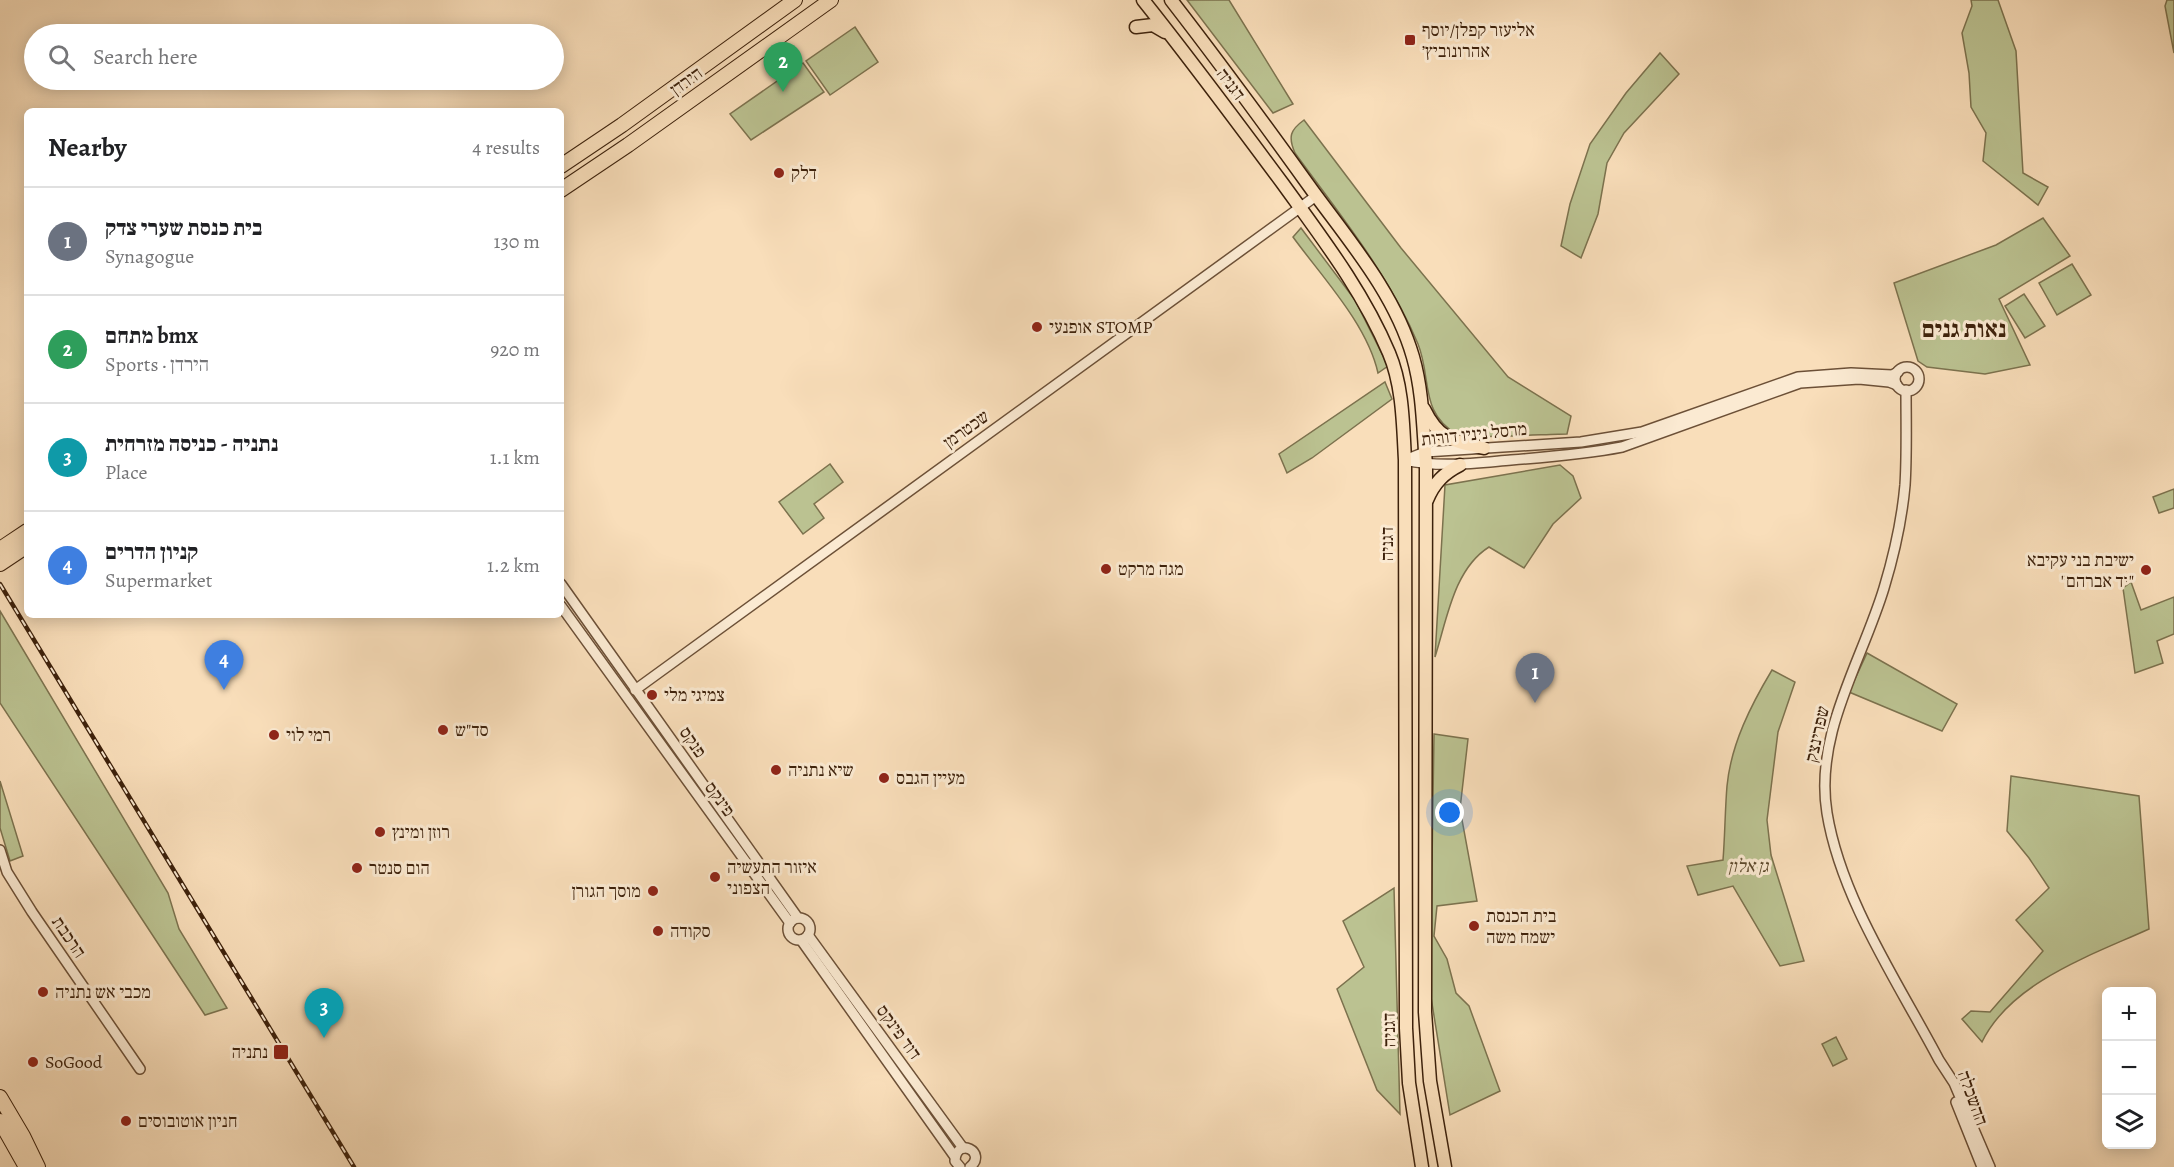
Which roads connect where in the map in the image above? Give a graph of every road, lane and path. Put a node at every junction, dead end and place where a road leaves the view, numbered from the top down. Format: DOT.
graph roads {
  1 [pos="795,0"];
  2 [pos="831,0"];
  3 [pos="1143,0"];
  4 [pos="1171,0"];
  5 [pos="1136,27"];
  6 [pos="1175,40"];
  7 [pos="564,164"];
  8 [pos="564,188"];
  9 [pos="1316,196"];
  10 [pos="1300,208"];
  11 [pos="1898,372"];
  12 [pos="1897,385"];
  13 [pos="1906,390"];
  14 [pos="1422,405"];
  15 [pos="1484,447"];
  16 [pos="1425,458"];
  17 [pos="1405,460"];
  18 [pos="1461,465"];
  19 [pos="1425,504"];
  20 [pos="24,534"];
  21 [pos="24,547"];
  22 [pos="3,555"];
  23 [pos="564,588"];
  24 [pos="564,610"];
  25 [pos="635,690"];
  26 [pos="0,849"];
  27 [pos="794,920"];
  28 [pos="804,938"];
  29 [pos="140,1069"];
  30 [pos="1944,1069"];
  31 [pos="0,1097"];
  32 [pos="0,1121"];
  33 [pos="963,1148"];
  34 [pos="955,1157"];
  35 [pos="974,1165"];
  36 [pos="26,1167"];
  37 [pos="38,1167"];
  38 [pos="960,1167"];
  39 [pos="1422,1167"];
  40 [pos="1445,1167"];
  41 [pos="1982,1167"];
  42 [pos="1990,1167"];
  1 -- 7 [label="highway, הירדן"];
  2 -- 8 [label="highway, הירדן"];
  3 -- 6 [label="main road, דגניה"];
  4 -- 9 [label="main road, דגניה"];
  5 -- 6 [label="main road"];
  6 -- 10 [label="main road, דגניה"];
  9 -- 10 [label="street, שכטרמן"];
  9 -- 14 [label="main road, דגניה"];
  10 -- 17 [label="main road, דגניה"];
  10 -- 25 [label="street, שכטרמן"];
  11 -- 12 [label="street"];
  11 -- 13 [label="street"];
  11 -- 15 [label="street, מרסל ניניו דורות"];
  12 -- 13 [label="street"];
  12 -- 18 [label="street, מרסל ניניו דורות"];
  13 -- 30 [label="street, שפרינצק"];
  14 -- 15 [label="main road"];
  14 -- 16 [label="main road, דגניה"];
  15 -- 16 [label="street, מרסל ניניו דורות"];
  16 -- 17 [label="street, מרסל ניניו דורות"];
  16 -- 18 [label="street, מרסל ניניו דורות"];
  16 -- 19 [label="main road, דגניה"];
  17 -- 39 [label="main road, דגניה"];
  18 -- 19 [label="main road"];
  19 -- 40 [label="main road, דגניה"];
  20 -- 22 [label="highway"];
  21 -- 22 [label="highway"];
  23 -- 25 [label="street, פנקס"];
  24 -- 27 [label="street, פינקס"];
  25 -- 27 [label="street, פנקס"];
  26 -- 29 [label="street, הרכבת"];
  27 -- 28 [label="street"];
  27 -- 28 [label="street"];
  28 -- 33 [label="street, דוד פינקס"];
  28 -- 34 [label="street"];
  30 -- 41 [label="street, ההשכלה"];
  30 -- 42 [label="street, ההשכלה"];
  31 -- 37 [label="highway"];
  32 -- 36 [label="highway"];
  33 -- 34 [label="street"];
  33 -- 35 [label="street, דוד פינקס"];
  34 -- 38 [label="street"];
}
